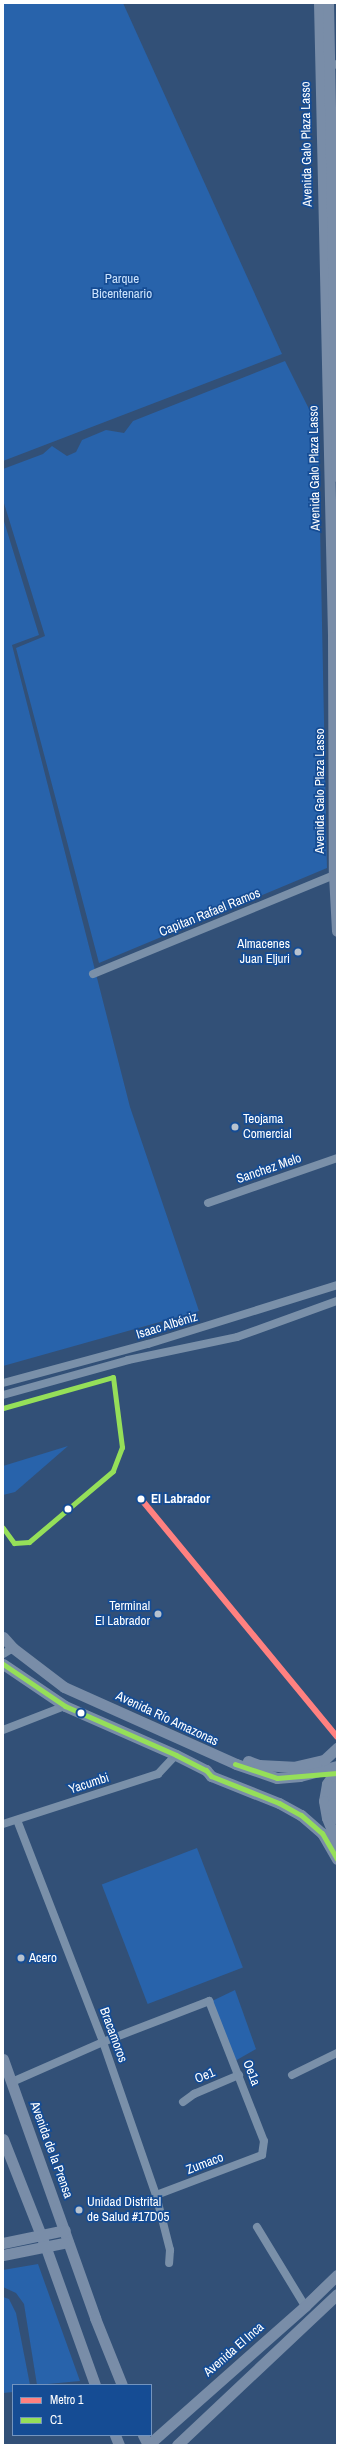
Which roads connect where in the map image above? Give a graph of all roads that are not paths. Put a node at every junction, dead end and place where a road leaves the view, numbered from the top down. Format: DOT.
graph roads {
  1 [pos="319,3"];
  2 [pos="328,3"];
  3 [pos="329,66"];
  4 [pos="337,496"];
  5 [pos="336,875"];
  6 [pos="337,931"];
  7 [pos="93,974"];
  8 [pos="337,1158"];
  9 [pos="208,1203"];
  10 [pos="337,1285"];
  11 [pos="337,1301"];
  12 [pos="126,1350"];
  13 [pos="128,1360"];
  14 [pos="3,1382"];
  15 [pos="3,1395"];
  16 [pos="3,1637"];
  17 [pos="13,1648"];
  18 [pos="3,1654"];
  19 [pos="3,1664"];
  20 [pos="65,1706"];
  21 [pos="3,1730"];
  22 [pos="181,1740"];
  23 [pos="337,1748"];
  24 [pos="176,1755"];
  25 [pos="337,1767"];
  26 [pos="337,1773"];
  27 [pos="300,1776"];
  28 [pos="337,1785"];
  29 [pos="337,1818"];
  30 [pos="17,1820"];
  31 [pos="3,1824"];
  32 [pos="337,1843"];
  33 [pos="337,1859"];
  34 [pos="103,2042"];
  35 [pos="337,2053"];
  36 [pos="3,2059"];
  37 [pos="239,2075"];
  38 [pos="292,2075"];
  39 [pos="12,2082"];
  40 [pos="183,2102"];
  41 [pos="3,2139"];
  42 [pos="262,2155"];
  43 [pos="156,2195"];
  44 [pos="257,2227"];
  45 [pos="65,2230"];
  46 [pos="41,2236"];
  47 [pos="68,2242"];
  48 [pos="3,2243"];
  49 [pos="46,2248"];
  50 [pos="3,2255"];
  51 [pos="170,2263"];
  52 [pos="337,2275"];
  53 [pos="337,2294"];
  54 [pos="305,2306"];
  55 [pos="95,2384"];
  56 [pos="122,2384"];
  57 [pos="144,2436"];
  58 [pos="148,2445"];
  59 [pos="176,2445"];
  1 -- 3 [label="main road, Avenida Galo Plaza Lasso"];
  2 -- 3 [label="main road, Avenida Galo Plaza Lasso"];
  3 -- 4 [label="main road, Avenida Galo Plaza Lasso"];
  3 -- 5 [label="main road, Avenida Galo Plaza Lasso"];
  5 -- 6 [label="main road, Avenida Galo Plaza Lasso"];
  5 -- 7 [label="street, Capitan Rafael Ramos"];
  8 -- 9 [label="street, Sanchez Melo"];
  10 -- 12 [label="street, Isaac Albéniz"];
  11 -- 13 [label="street, Isaac Albéniz"];
  12 -- 13 [label="street"];
  12 -- 14 [label="street, Isaac Albéniz"];
  13 -- 15 [label="street, Isaac Albéniz"];
  16 -- 17 [label="main road, Avenida Río Amazonas"];
  17 -- 18 [label="street"];
  17 -- 22 [label="main road, Avenida Río Amazonas"];
  19 -- 20 [label="main road"];
  20 -- 21 [label="street"];
  20 -- 24 [label="main road"];
  22 -- 23 [label="main road"];
  22 -- 27 [label="main road, Avenida Río Amazonas"];
  24 -- 30 [label="street, Yacumbi"];
  24 -- 33 [label="main road"];
  25 -- 27 [label="main road, Avenida Río Amazonas"];
  25 -- 32 [label="main road"];
  26 -- 27 [label="main road"];
  28 -- 29 [label="main road"];
  30 -- 31 [label="street, Yacumbi"];
  30 -- 34 [label="street, Bracamoros"];
  34 -- 37 [label="street, Oe1a"];
  34 -- 39 [label="street"];
  34 -- 43 [label="street, Bracamoros"];
  35 -- 38 [label="street"];
  36 -- 39 [label="main road, Avenida de la Prensa"];
  37 -- 40 [label="street, Oe1"];
  37 -- 42 [label="street, Oe1a"];
  39 -- 45 [label="main road, Avenida de la Prensa"];
  41 -- 46 [label="main road"];
  42 -- 43 [label="street, Zumaco"];
  43 -- 51 [label="street, Bracamoros"];
  44 -- 54 [label="street"];
  45 -- 46 [label="main road"];
  45 -- 47 [label="main road, Avenida de la Prensa"];
  46 -- 48 [label="main road"];
  46 -- 49 [label="main road"];
  47 -- 49 [label="main road"];
  47 -- 56 [label="main road, Avenida de la Prensa"];
  49 -- 50 [label="main road"];
  49 -- 55 [label="main road"];
  52 -- 54 [label="main road, Avenida El Inca"];
  53 -- 59 [label="main road"];
  54 -- 58 [label="main road, Avenida El Inca"];
  57 -- 58 [label="main road"];
}
